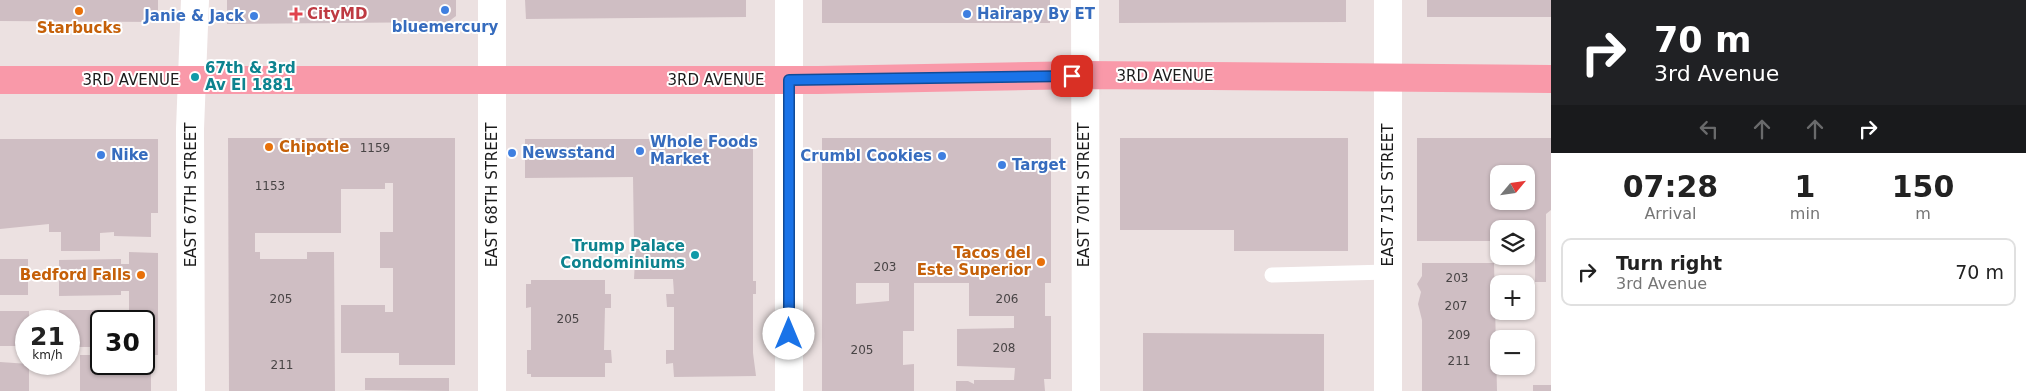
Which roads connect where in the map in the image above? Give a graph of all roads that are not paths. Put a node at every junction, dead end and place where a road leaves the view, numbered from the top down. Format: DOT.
graph roads {
  1 [pos="195,0"];
  2 [pos="492,0"];
  3 [pos="789,0"];
  4 [pos="1085,0"];
  5 [pos="1388,0"];
  6 [pos="1085,75"];
  7 [pos="1388,76"];
  8 [pos="1551,79"];
  9 [pos="0,80"];
  10 [pos="492,80"];
  11 [pos="789,80"];
  12 [pos="192,81"];
  13 [pos="1388,272"];
  14 [pos="1272,275"];
  15 [pos="191,391"];
  16 [pos="492,391"];
  17 [pos="789,391"];
  18 [pos="1086,391"];
  19 [pos="1388,391"];
  1 -- 12 [label="street, EAST 67TH STREET"];
  2 -- 10 [label="street, EAST 68TH STREET"];
  3 -- 11 [label="street"];
  4 -- 6 [label="street, EAST 70TH STREET"];
  5 -- 7 [label="street, EAST 71ST STREET"];
  6 -- 7 [label="main road, 3RD AVENUE"];
  6 -- 11 [label="main road, 3RD AVENUE"];
  6 -- 18 [label="street, EAST 70TH STREET"];
  7 -- 8 [label="main road, 3RD AVENUE"];
  7 -- 13 [label="street, EAST 71ST STREET"];
  9 -- 12 [label="main road, 3RD AVENUE"];
  10 -- 11 [label="main road, 3RD AVENUE"];
  10 -- 12 [label="main road, 3RD AVENUE"];
  10 -- 16 [label="street, EAST 68TH STREET"];
  11 -- 17 [label="street"];
  12 -- 15 [label="street, EAST 67TH STREET"];
  13 -- 14 [label="lane"];
  13 -- 19 [label="street, EAST 71ST STREET"];
}
